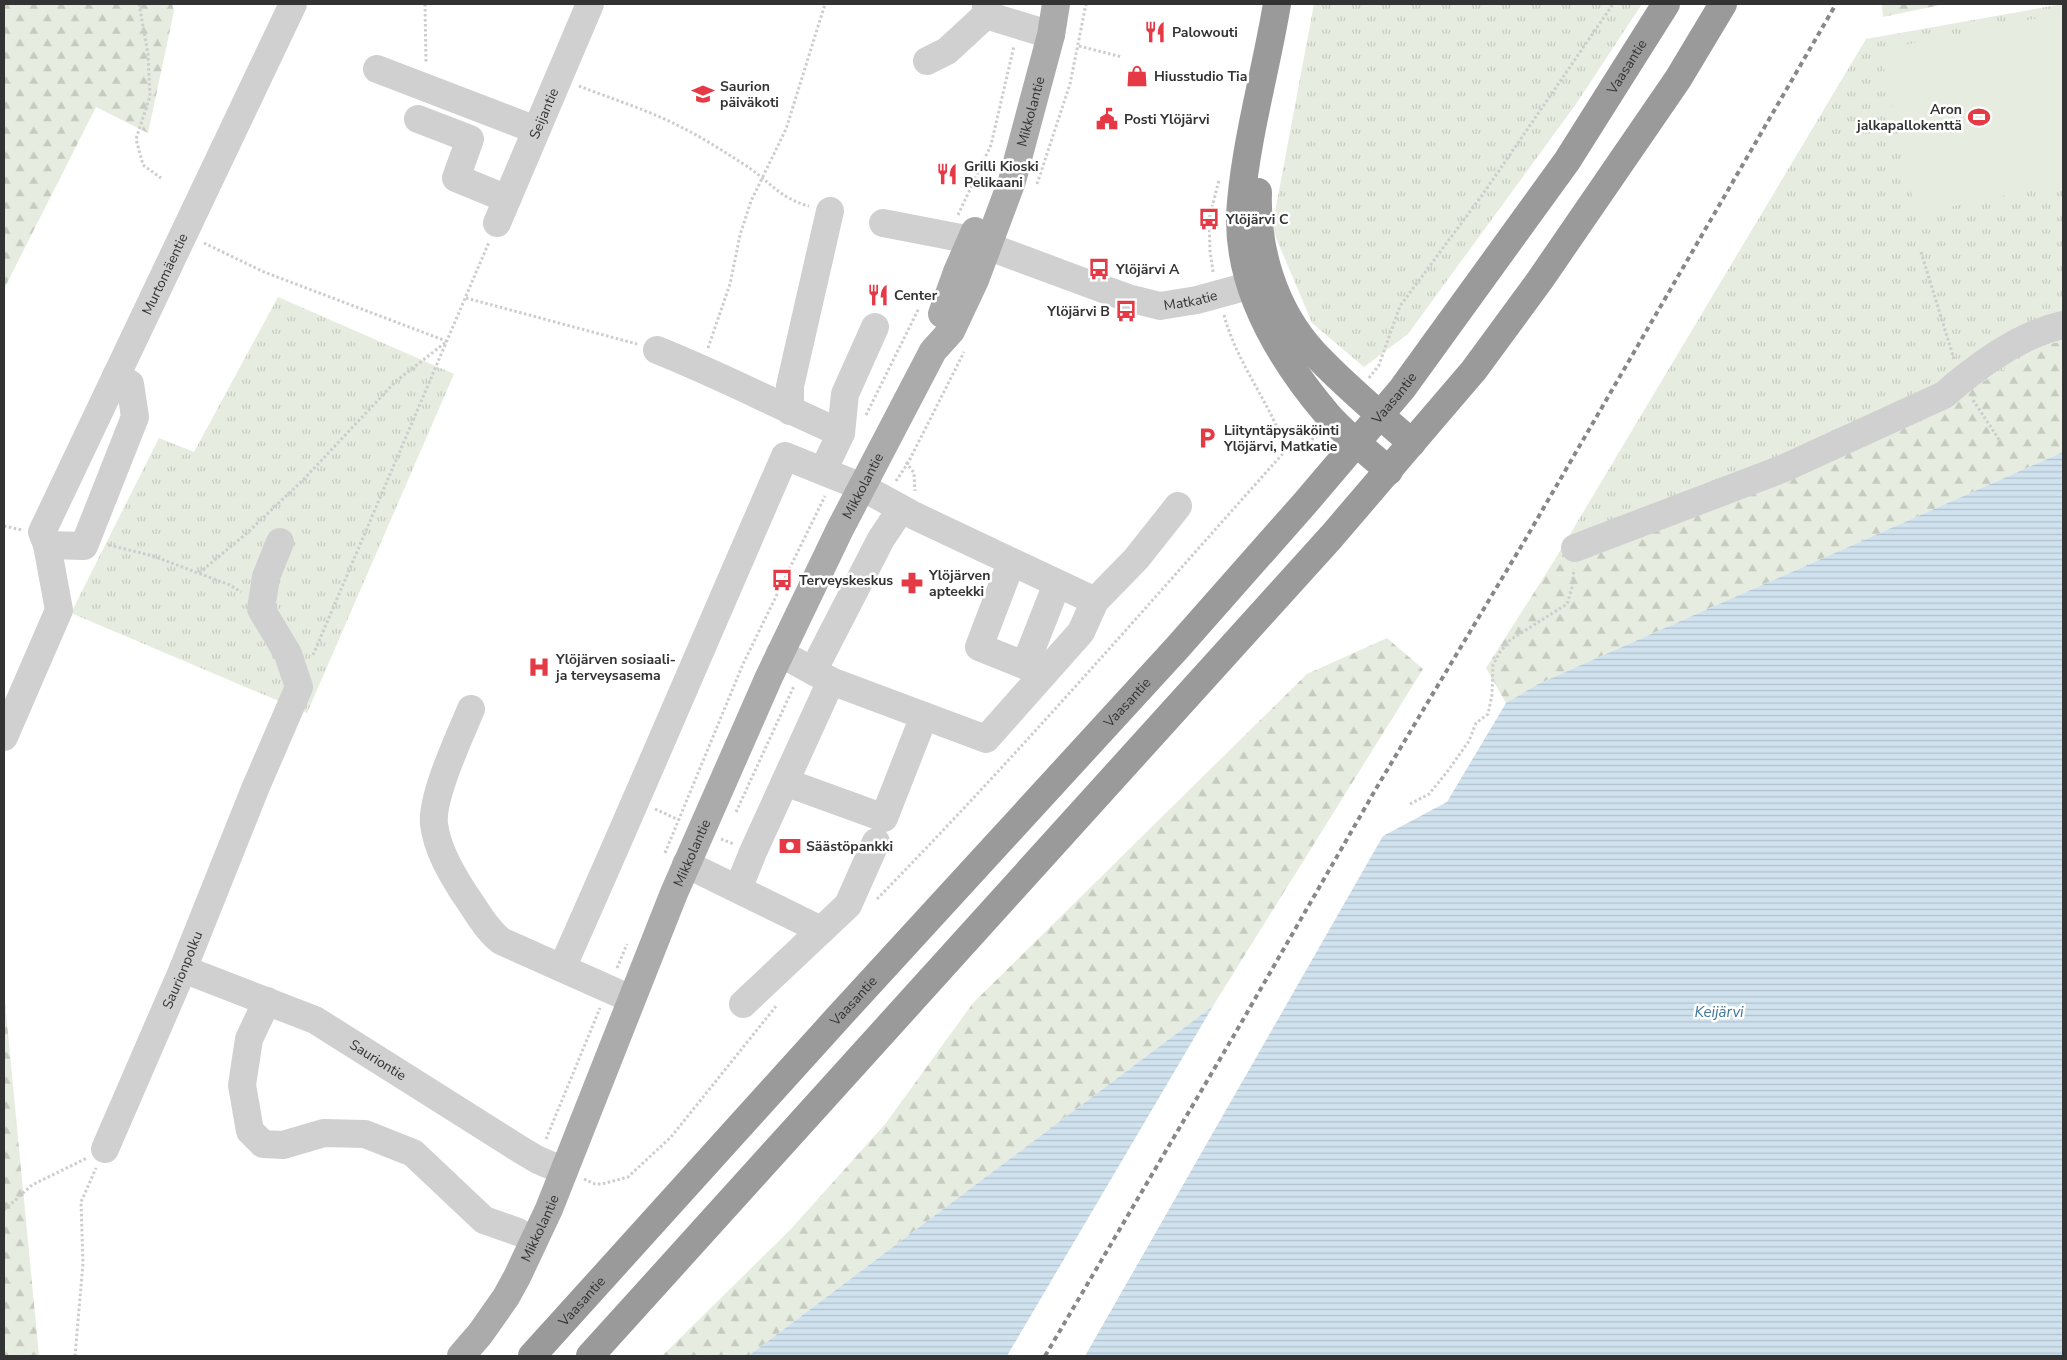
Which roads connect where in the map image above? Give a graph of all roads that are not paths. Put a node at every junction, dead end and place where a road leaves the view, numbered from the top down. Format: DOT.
graph roads {
  1 [pos="293,4"];
  2 [pos="590,4"];
  3 [pos="1038,4"];
  4 [pos="1056,4"];
  5 [pos="1277,4"];
  6 [pos="1293,4"];
  7 [pos="1666,4"];
  8 [pos="1723,4"];
  9 [pos="986,9"];
  10 [pos="1034,30"];
  11 [pos="928,61"];
  12 [pos="377,69"];
  13 [pos="418,119"];
  14 [pos="536,130"];
  15 [pos="830,211"];
  16 [pos="883,223"];
  17 [pos="969,240"];
  18 [pos="1260,282"];
  19 [pos="2063,325"];
  20 [pos="875,327"];
  21 [pos="658,350"];
  22 [pos="116,376"];
  23 [pos="790,411"];
  24 [pos="1380,415"];
  25 [pos="841,433"];
  26 [pos="1356,442"];
  27 [pos="1412,443"];
  28 [pos="1389,470"];
  29 [pos="823,471"];
  30 [pos="883,499"];
  31 [pos="1178,506"];
  32 [pos="280,542"];
  33 [pos="47,545"];
  34 [pos="1575,548"];
  35 [pos="1011,563"];
  36 [pos="1057,584"];
  37 [pos="1095,601"];
  38 [pos="807,667"];
  39 [pos="1035,669"];
  40 [pos="471,709"];
  41 [pos="924,716"];
  42 [pos="4,737"];
  43 [pos="785,782"];
  44 [pos="876,842"];
  45 [pos="696,868"];
  46 [pos="738,889"];
  47 [pos="821,930"];
  48 [pos="562,968"];
  49 [pos="183,969"];
  50 [pos="631,999"];
  51 [pos="267,1002"];
  52 [pos="743,1004"];
  53 [pos="105,1149"];
  54 [pos="579,1176"];
  55 [pos="518,1232"];
  56 [pos="461,1356"];
  57 [pos="532,1356"];
  58 [pos="590,1356"];
  1 -- 22 [label="street, Murtomäentie"];
  2 -- 14 [label="street, Seijantie"];
  3 -- 10 [label="main road, Mikkolantie"];
  4 -- 10 [label="main road, Mikkolantie"];
  5 -- 18 [label="highway"];
  6 -- 18 [label="highway"];
  7 -- 24 [label="highway, Vaasantie"];
  8 -- 27 [label="highway"];
  9 -- 10 [label="street"];
  9 -- 11 [label="street"];
  10 -- 17 [label="main road, Mikkolantie"];
  12 -- 14 [label="street"];
  13 -- 14 [label="street, Seijantie"];
  15 -- 23 [label="street"];
  16 -- 17 [label="street, Matkatie"];
  17 -- 18 [label="street, Matkatie"];
  17 -- 30 [label="main road, Mikkolantie"];
  18 -- 24 [label="highway"];
  18 -- 26 [label="highway"];
  19 -- 34 [label="street"];
  20 -- 25 [label="street"];
  21 -- 23 [label="street"];
  22 -- 33 [label="street, Murtomäentie"];
  22 -- 33 [label="street"];
  23 -- 25 [label="street"];
  24 -- 26 [label="highway, Vaasantie"];
  24 -- 27 [label="highway"];
  25 -- 29 [label="street"];
  26 -- 28 [label="highway"];
  26 -- 57 [label="highway, Vaasantie"];
  27 -- 28 [label="highway"];
  28 -- 58 [label="highway"];
  29 -- 30 [label="street"];
  29 -- 48 [label="street"];
  30 -- 35 [label="street"];
  30 -- 38 [label="main road, Mikkolantie"];
  30 -- 38 [label="street"];
  31 -- 37 [label="street"];
  32 -- 49 [label="street, Saurionpolku"];
  33 -- 42 [label="street, Murtomäentie"];
  35 -- 36 [label="street"];
  35 -- 39 [label="street"];
  36 -- 37 [label="street"];
  36 -- 39 [label="street"];
  37 -- 39 [label="street"];
  38 -- 41 [label="street"];
  38 -- 43 [label="street"];
  38 -- 45 [label="main road, Mikkolantie"];
  39 -- 41 [label="street"];
  40 -- 48 [label="street"];
  41 -- 43 [label="street"];
  43 -- 46 [label="street"];
  44 -- 47 [label="street"];
  45 -- 46 [label="street"];
  45 -- 50 [label="main road, Mikkolantie"];
  46 -- 47 [label="street"];
  47 -- 52 [label="street"];
  48 -- 50 [label="street"];
  49 -- 51 [label="street, Sauriontie"];
  49 -- 53 [label="street, Saurionpolku"];
  50 -- 54 [label="main road, Mikkolantie"];
  51 -- 54 [label="street, Sauriontie"];
  51 -- 55 [label="street"];
  54 -- 56 [label="main road, Mikkolantie"];
}
